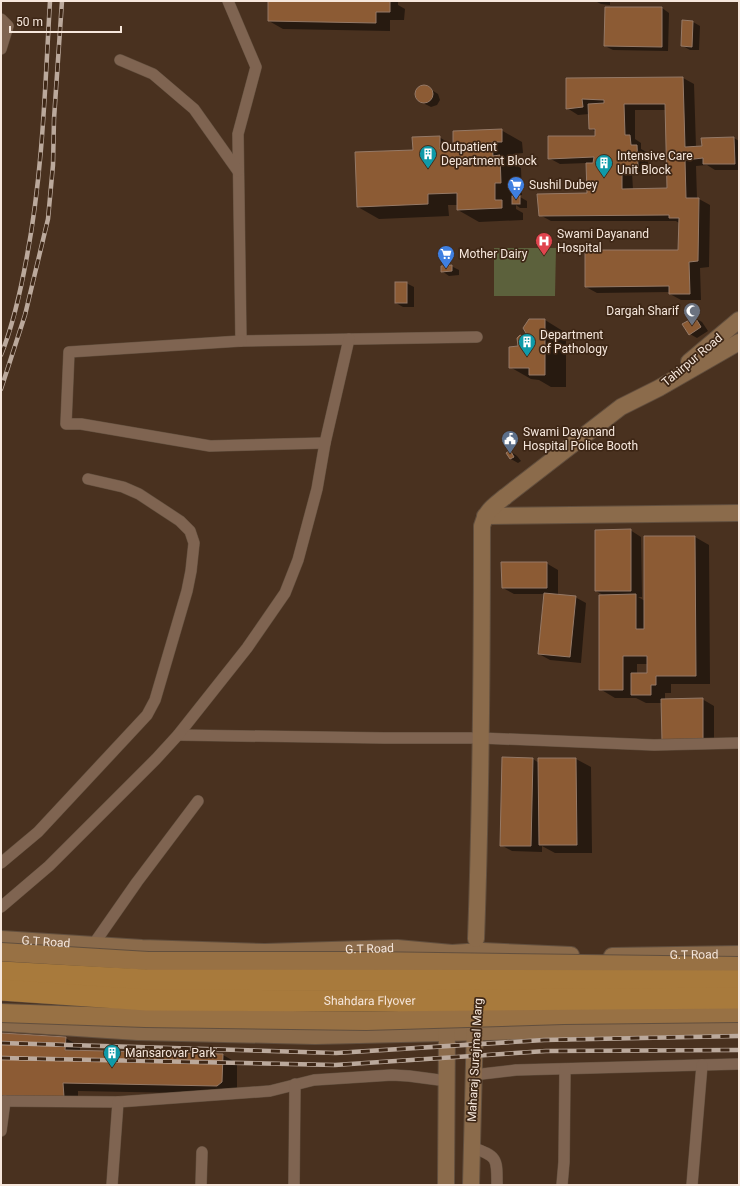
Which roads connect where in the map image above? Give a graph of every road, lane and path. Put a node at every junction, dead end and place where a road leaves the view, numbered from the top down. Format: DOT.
graph roads {
  1 [pos="228,1"];
  2 [pos="1,19"];
  3 [pos="1,49"];
  4 [pos="120,60"];
  5 [pos="238,171"];
  6 [pos="739,320"];
  7 [pos="477,337"];
  8 [pos="349,339"];
  9 [pos="241,341"];
  10 [pos="739,342"];
  11 [pos="659,388"];
  12 [pos="325,443"];
  13 [pos="88,479"];
  14 [pos="739,513"];
  15 [pos="485,516"];
  16 [pos="178,735"];
  17 [pos="481,738"];
  18 [pos="739,743"];
  19 [pos="198,801"];
  20 [pos="1,863"];
  21 [pos="1,907"];
  22 [pos="1,939"];
  23 [pos="93,945"];
  24 [pos="479,945"];
  25 [pos="1,952"];
  26 [pos="452,953"];
  27 [pos="739,954"];
  28 [pos="739,966"];
  29 [pos="1,972"];
  30 [pos="739,981"];
  31 [pos="1,990"];
  32 [pos="739,998"];
  33 [pos="1,1013"];
  34 [pos="739,1013"];
  35 [pos="1,1023"];
  36 [pos="739,1026"];
  37 [pos="447,1033"];
  38 [pos="474,1033"];
  39 [pos="739,1064"];
  40 [pos="702,1065"];
  41 [pos="565,1069"];
  42 [pos="473,1075"];
  43 [pos="447,1081"];
  44 [pos="295,1084"];
  45 [pos="3,1101"];
  46 [pos="118,1102"];
  47 [pos="1,1131"];
  48 [pos="472,1147"];
  49 [pos="202,1152"];
  50 [pos="112,1185"];
  51 [pos="201,1185"];
  52 [pos="294,1185"];
  53 [pos="446,1185"];
  54 [pos="471,1185"];
  55 [pos="497,1185"];
  56 [pos="562,1185"];
  57 [pos="692,1185"];
  1 -- 5 [label="street"];
  2 -- 3 [label="street"];
  4 -- 5 [label="street"];
  5 -- 9 [label="street"];
  6 -- 11 [label="main road, Tahirpur Road"];
  7 -- 8 [label="street"];
  8 -- 9 [label="street"];
  8 -- 12 [label="street"];
  9 -- 12 [label="street"];
  10 -- 11 [label="main road, Tahirpur Road"];
  11 -- 15 [label="main road"];
  12 -- 16 [label="street"];
  13 -- 20 [label="street"];
  14 -- 15 [label="main road"];
  15 -- 17 [label="main road, Maharaj Surajmal Marg"];
  16 -- 17 [label="street"];
  16 -- 21 [label="street"];
  17 -- 18 [label="street"];
  17 -- 24 [label="main road, Maharaj Surajmal Marg"];
  19 -- 23 [label="street"];
  22 -- 23 [label="main road, G.T Road"];
  23 -- 26 [label="main road, G.T Road"];
  24 -- 26 [label="main road"];
  24 -- 27 [label="main road, G.T Road"];
  24 -- 38 [label="main road, Maharaj Surajmal Marg"];
  25 -- 28 [label="main road, bridge"];
  26 -- 37 [label="main road"];
  29 -- 30 [label="highway, Shahdara Flyover, bridge"];
  31 -- 32 [label="highway, Shahdara Flyover, bridge"];
  33 -- 34 [label="main road, Shahdara Flyover, bridge"];
  35 -- 37 [label="main road"];
  36 -- 38 [label="main road"];
  37 -- 38 [label="main road"];
  37 -- 43 [label="main road"];
  38 -- 42 [label="main road, Maharaj Surajmal Marg"];
  39 -- 40 [label="street"];
  40 -- 41 [label="street"];
  40 -- 57 [label="street"];
  41 -- 42 [label="street"];
  41 -- 56 [label="street"];
  42 -- 48 [label="main road, Maharaj Surajmal Marg"];
  43 -- 44 [label="street"];
  43 -- 53 [label="main road"];
  44 -- 46 [label="street"];
  44 -- 52 [label="street"];
  45 -- 46 [label="street"];
  45 -- 47 [label="street"];
  46 -- 50 [label="street"];
  48 -- 54 [label="main road, Maharaj Surajmal Marg"];
  48 -- 55 [label="street"];
  49 -- 51 [label="street"];
}
